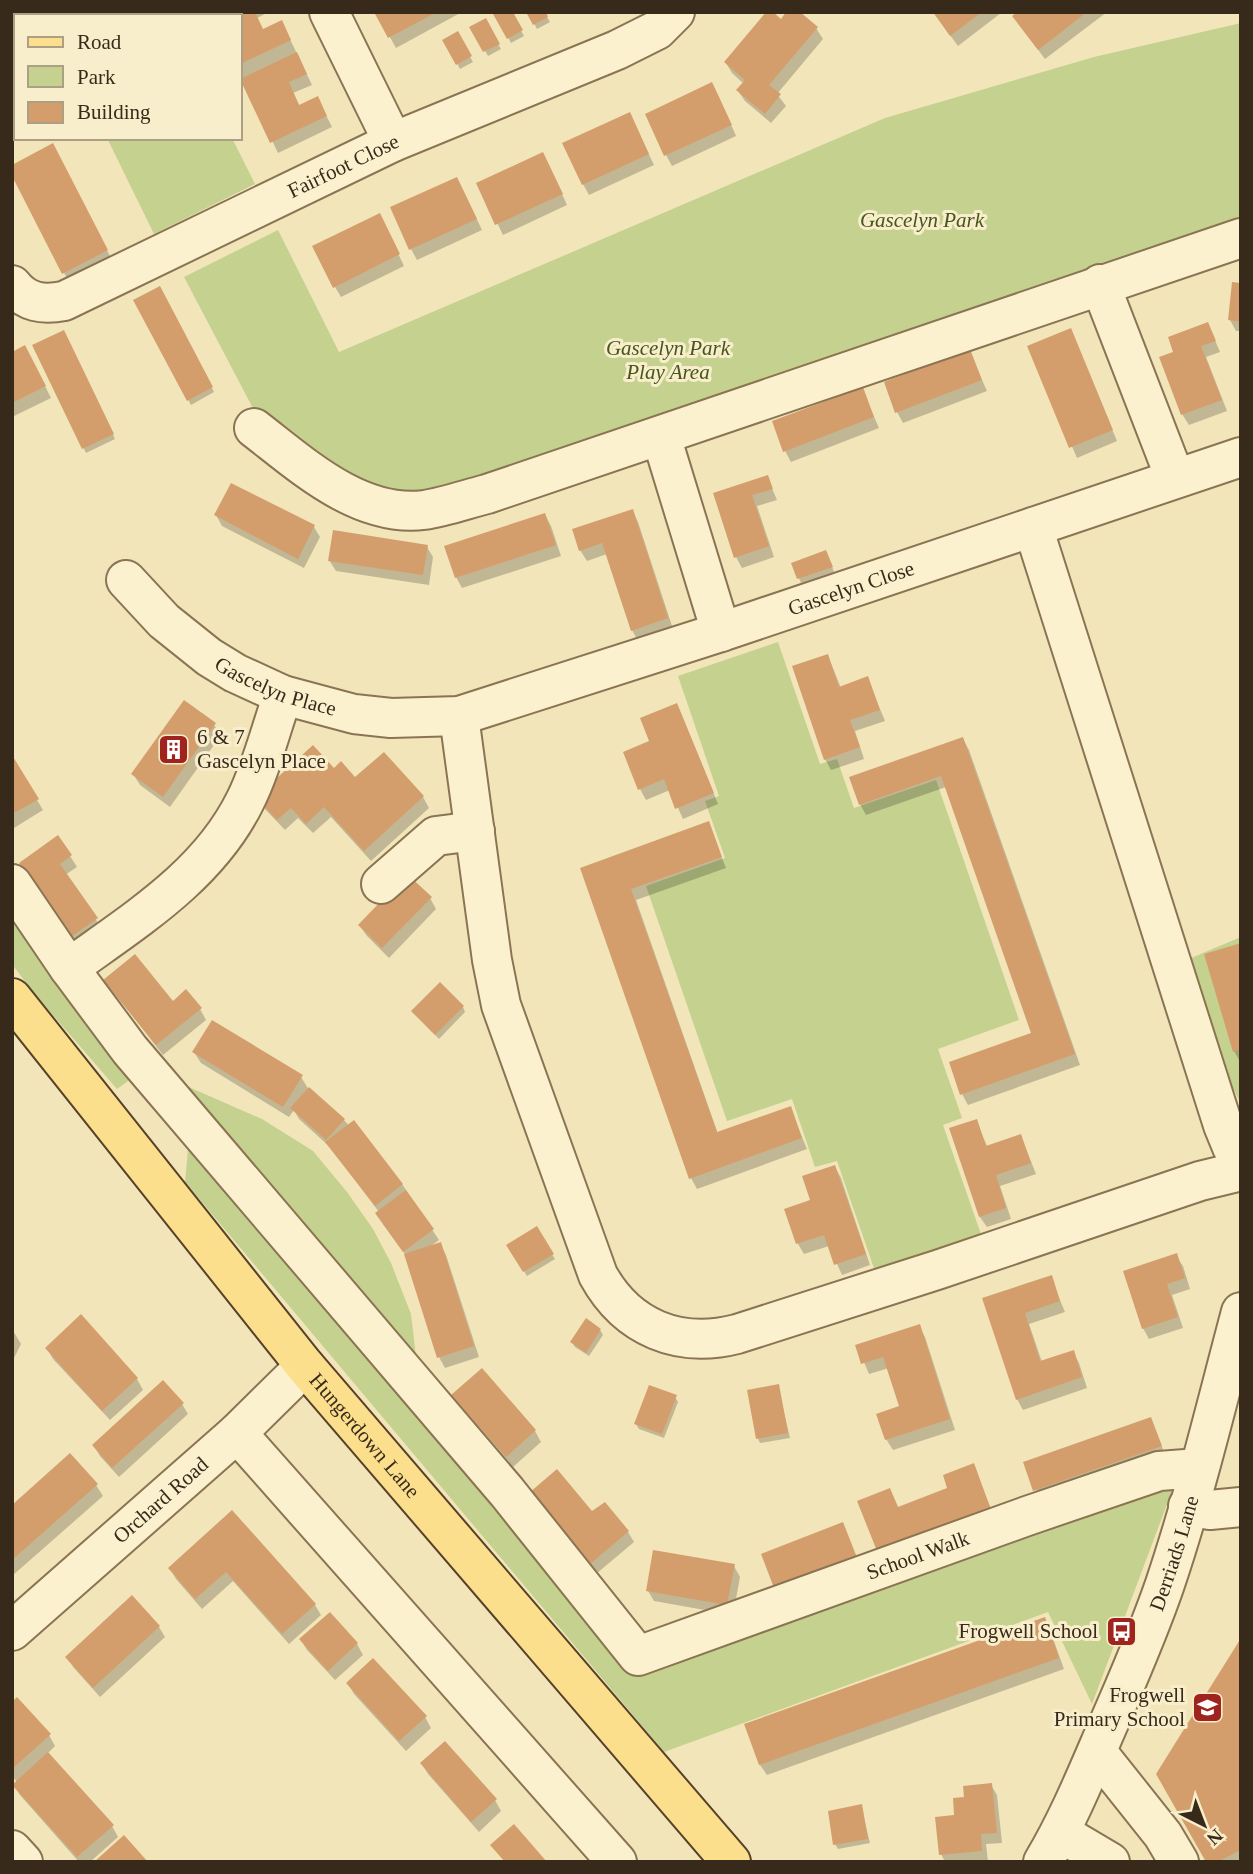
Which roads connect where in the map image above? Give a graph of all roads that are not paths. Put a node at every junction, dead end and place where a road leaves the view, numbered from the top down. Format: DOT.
graph roads {
  1 [pos="329,12"];
  2 [pos="675,12"];
  3 [pos="393,142"];
  4 [pos="1241,238"];
  5 [pos="1100,284"];
  6 [pos="12,285"];
  7 [pos="254,428"];
  8 [pos="661,436"];
  9 [pos="1241,457"];
  10 [pos="1175,478"];
  11 [pos="1033,527"];
  12 [pos="126,580"];
  13 [pos="721,632"];
  14 [pos="283,695"];
  15 [pos="459,716"];
  16 [pos="475,831"];
  17 [pos="12,884"];
  18 [pos="381,884"];
  19 [pos="69,968"];
  20 [pos="14,1003"];
  21 [pos="1232,1141"];
  22 [pos="1241,1171"];
  23 [pos="1200,1181"];
  24 [pos="1241,1312"];
  25 [pos="305,1366"];
  26 [pos="237,1433"];
  27 [pos="1199,1468"];
  28 [pos="1188,1506"];
  29 [pos="1241,1507"];
  30 [pos="12,1631"];
  31 [pos="1097,1752"];
  32 [pos="1052,1847"];
  33 [pos="12,1850"];
  34 [pos="23,1862"];
  35 [pos="617,1862"];
  36 [pos="731,1862"];
  37 [pos="1110,1862"];
  38 [pos="1179,1862"];
  1 -- 3 [label="street"];
  2 -- 3 [label="street, Fairfoot Close"];
  3 -- 6 [label="street, Fairfoot Close"];
  4 -- 5 [label="street"];
  5 -- 8 [label="street"];
  5 -- 10 [label="street"];
  7 -- 8 [label="street"];
  8 -- 13 [label="street"];
  9 -- 10 [label="street, Gascelyn Close"];
  10 -- 11 [label="street, Gascelyn Close"];
  11 -- 13 [label="street, Gascelyn Close"];
  11 -- 21 [label="street"];
  12 -- 14 [label="street, Gascelyn Place"];
  13 -- 15 [label="street, Gascelyn Close"];
  14 -- 15 [label="street, Gascelyn Place"];
  14 -- 19 [label="street"];
  15 -- 16 [label="street"];
  16 -- 18 [label="street"];
  16 -- 23 [label="street"];
  17 -- 19 [label="street"];
  19 -- 27 [label="street, School Walk"];
  20 -- 25 [label="main road, Hungerdown Lane"];
  21 -- 23 [label="street"];
  22 -- 23 [label="street"];
  24 -- 27 [label="street, Derriads Lane"];
  25 -- 26 [label="street, Orchard Road"];
  25 -- 36 [label="main road, Hungerdown Lane"];
  26 -- 30 [label="street, Orchard Road"];
  26 -- 35 [label="street"];
  27 -- 28 [label="street, Derriads Lane"];
  28 -- 29 [label="street"];
  28 -- 31 [label="street, Derriads Lane"];
  31 -- 32 [label="street, Derriads Lane"];
  31 -- 38 [label="street"];
  32 -- 37 [label="street"];
  33 -- 34 [label="street"];
}
